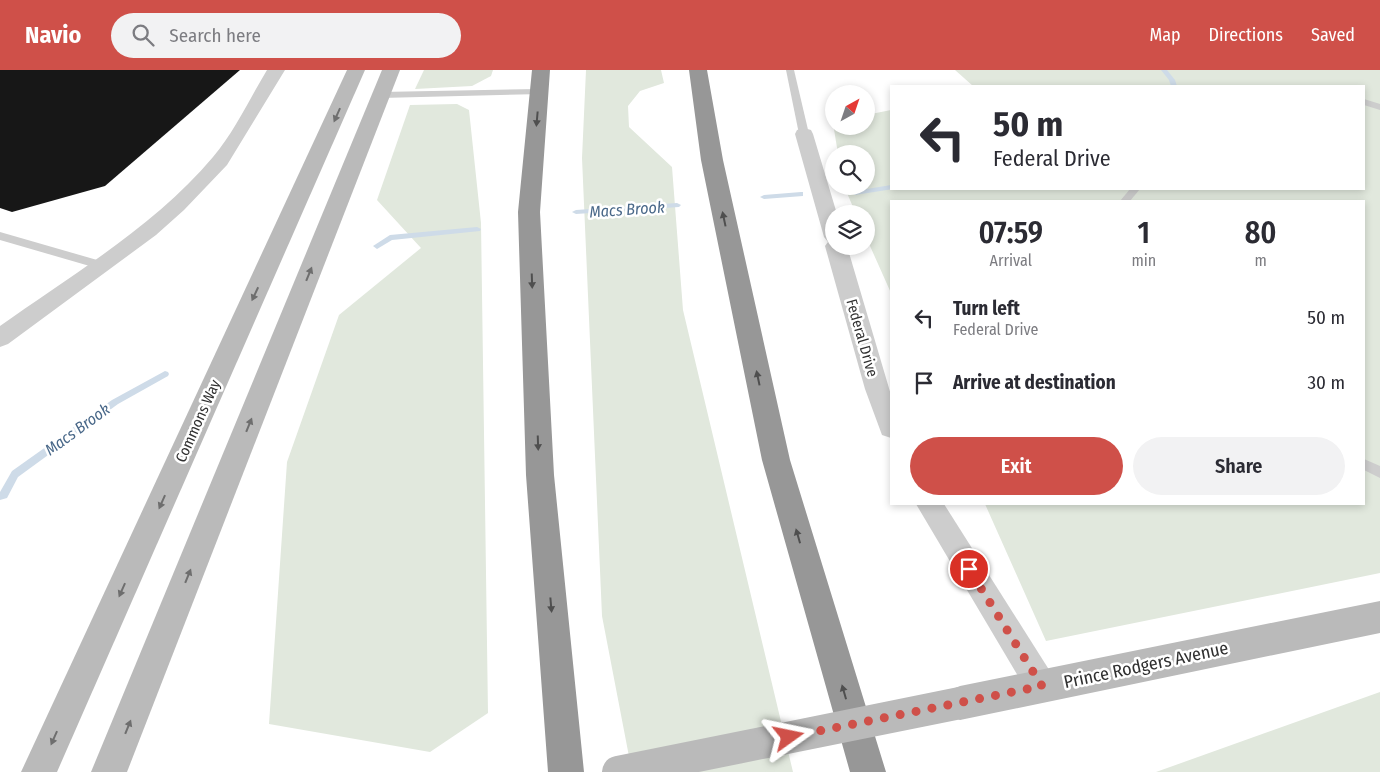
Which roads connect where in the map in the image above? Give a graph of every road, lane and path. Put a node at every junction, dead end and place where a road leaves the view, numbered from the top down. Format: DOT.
graph roads {
  1 [pos="276,70"];
  2 [pos="356,70"];
  3 [pos="392,70"];
  4 [pos="698,70"];
  5 [pos="790,70"];
  6 [pos="540,81"];
  7 [pos="381,95"];
  8 [pos="1365,102"];
  9 [pos="1380,107"];
  10 [pos="804,134"];
  11 [pos="1134,190"];
  12 [pos="1126,200"];
  13 [pos="825,206"];
  14 [pos="0,236"];
  15 [pos="839,255"];
  16 [pos="100,265"];
  17 [pos="0,338"];
  18 [pos="890,425"];
  19 [pos="1365,464"];
  20 [pos="1380,472"];
  21 [pos="930,505"];
  22 [pos="1380,618"];
  23 [pos="1042,686"];
  24 [pos="39,772"];
  25 [pos="109,772"];
  26 [pos="566,772"];
  27 [pos="618,772"];
  28 [pos="868,772"];
  1 -- 16 [label="street"];
  2 -- 24 [label="street, Commons Way, one-way"];
  3 -- 7 [label="street"];
  28 -- 4 [label="highway, one-way"];
  5 -- 10 [label="lane"];
  6 -- 7 [label="lane"];
  6 -- 26 [label="highway, one-way"];
  25 -- 7 [label="street, one-way"];
  8 -- 9 [label="lane"];
  10 -- 13 [label="street"];
  11 -- 12 [label="lane"];
  14 -- 16 [label="lane"];
  15 -- 18 [label="street, Federal Drive"];
  16 -- 17 [label="street"];
  19 -- 20 [label="lane"];
  21 -- 23 [label="street"];
  22 -- 23 [label="street, Prince Rodgers Avenue"];
  23 -- 27 [label="street, Prince Rodgers Avenue, bridge"];
}
